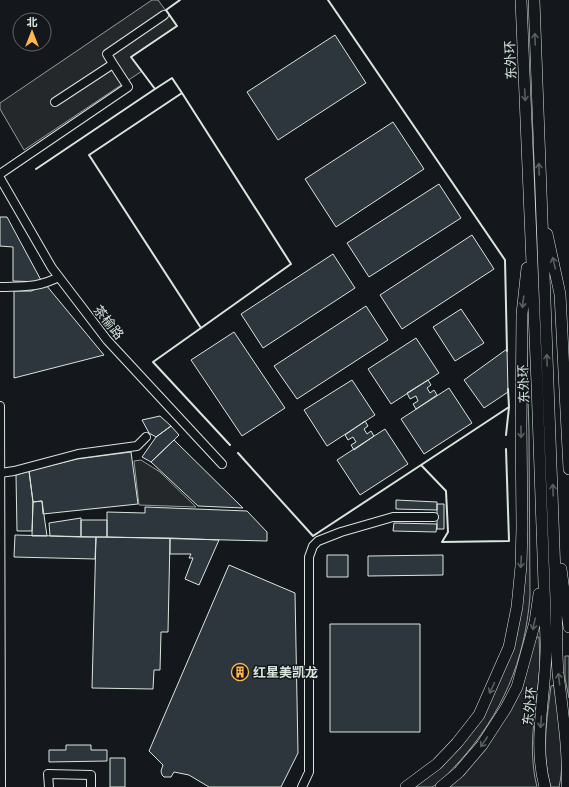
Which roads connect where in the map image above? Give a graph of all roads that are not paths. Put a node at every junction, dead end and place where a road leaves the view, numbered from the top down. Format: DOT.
graph roads {
  1 [pos="521,0"];
  2 [pos="534,0"];
  3 [pos="164,15"];
  4 [pos="113,64"];
  5 [pos="55,102"];
  6 [pos="0,174"];
  7 [pos="0,178"];
  8 [pos="535,208"];
  9 [pos="58,276"];
  10 [pos="0,287"];
  11 [pos="0,406"];
  12 [pos="146,437"];
  13 [pos="222,464"];
  14 [pos="569,470"];
  15 [pos="0,473"];
  16 [pos="434,517"];
  17 [pos="542,529"];
  18 [pos="554,529"];
  19 [pos="569,627"];
  20 [pos="568,773"];
  21 [pos="1,787"];
  22 [pos="48,787"];
  23 [pos="91,787"];
  24 [pos="302,787"];
  25 [pos="406,787"];
  26 [pos="441,787"];
  27 [pos="545,787"];
  28 [pos="567,787"];
  1 -- 8 [label="main road, 东外环, one-way"];
  8 -- 2 [label="main road, 东外环, one-way"];
  3 -- 4 [label="street"];
  4 -- 5 [label="street"];
  4 -- 6 [label="street"];
  7 -- 9 [label="street, 茶榆路"];
  14 -- 8 [label="main road, one-way"];
  8 -- 17 [label="main road, 东外环"];
  18 -- 8 [label="main road, one-way"];
  8 -- 25 [label="main road, one-way"];
  9 -- 10 [label="street"];
  9 -- 13 [label="street, 茶榆路"];
  11 -- 15 [label="street"];
  12 -- 15 [label="street"];
  15 -- 21 [label="street"];
  16 -- 24 [label="street"];
  17 -- 26 [label="main road, one-way"];
  17 -- 27 [label="main road, 东外环, one-way"];
  18 -- 19 [label="main road"];
  20 -- 18 [label="main road, one-way"];
  20 -- 28 [label="main road"];
  22 -- 23 [label="street"];
}
